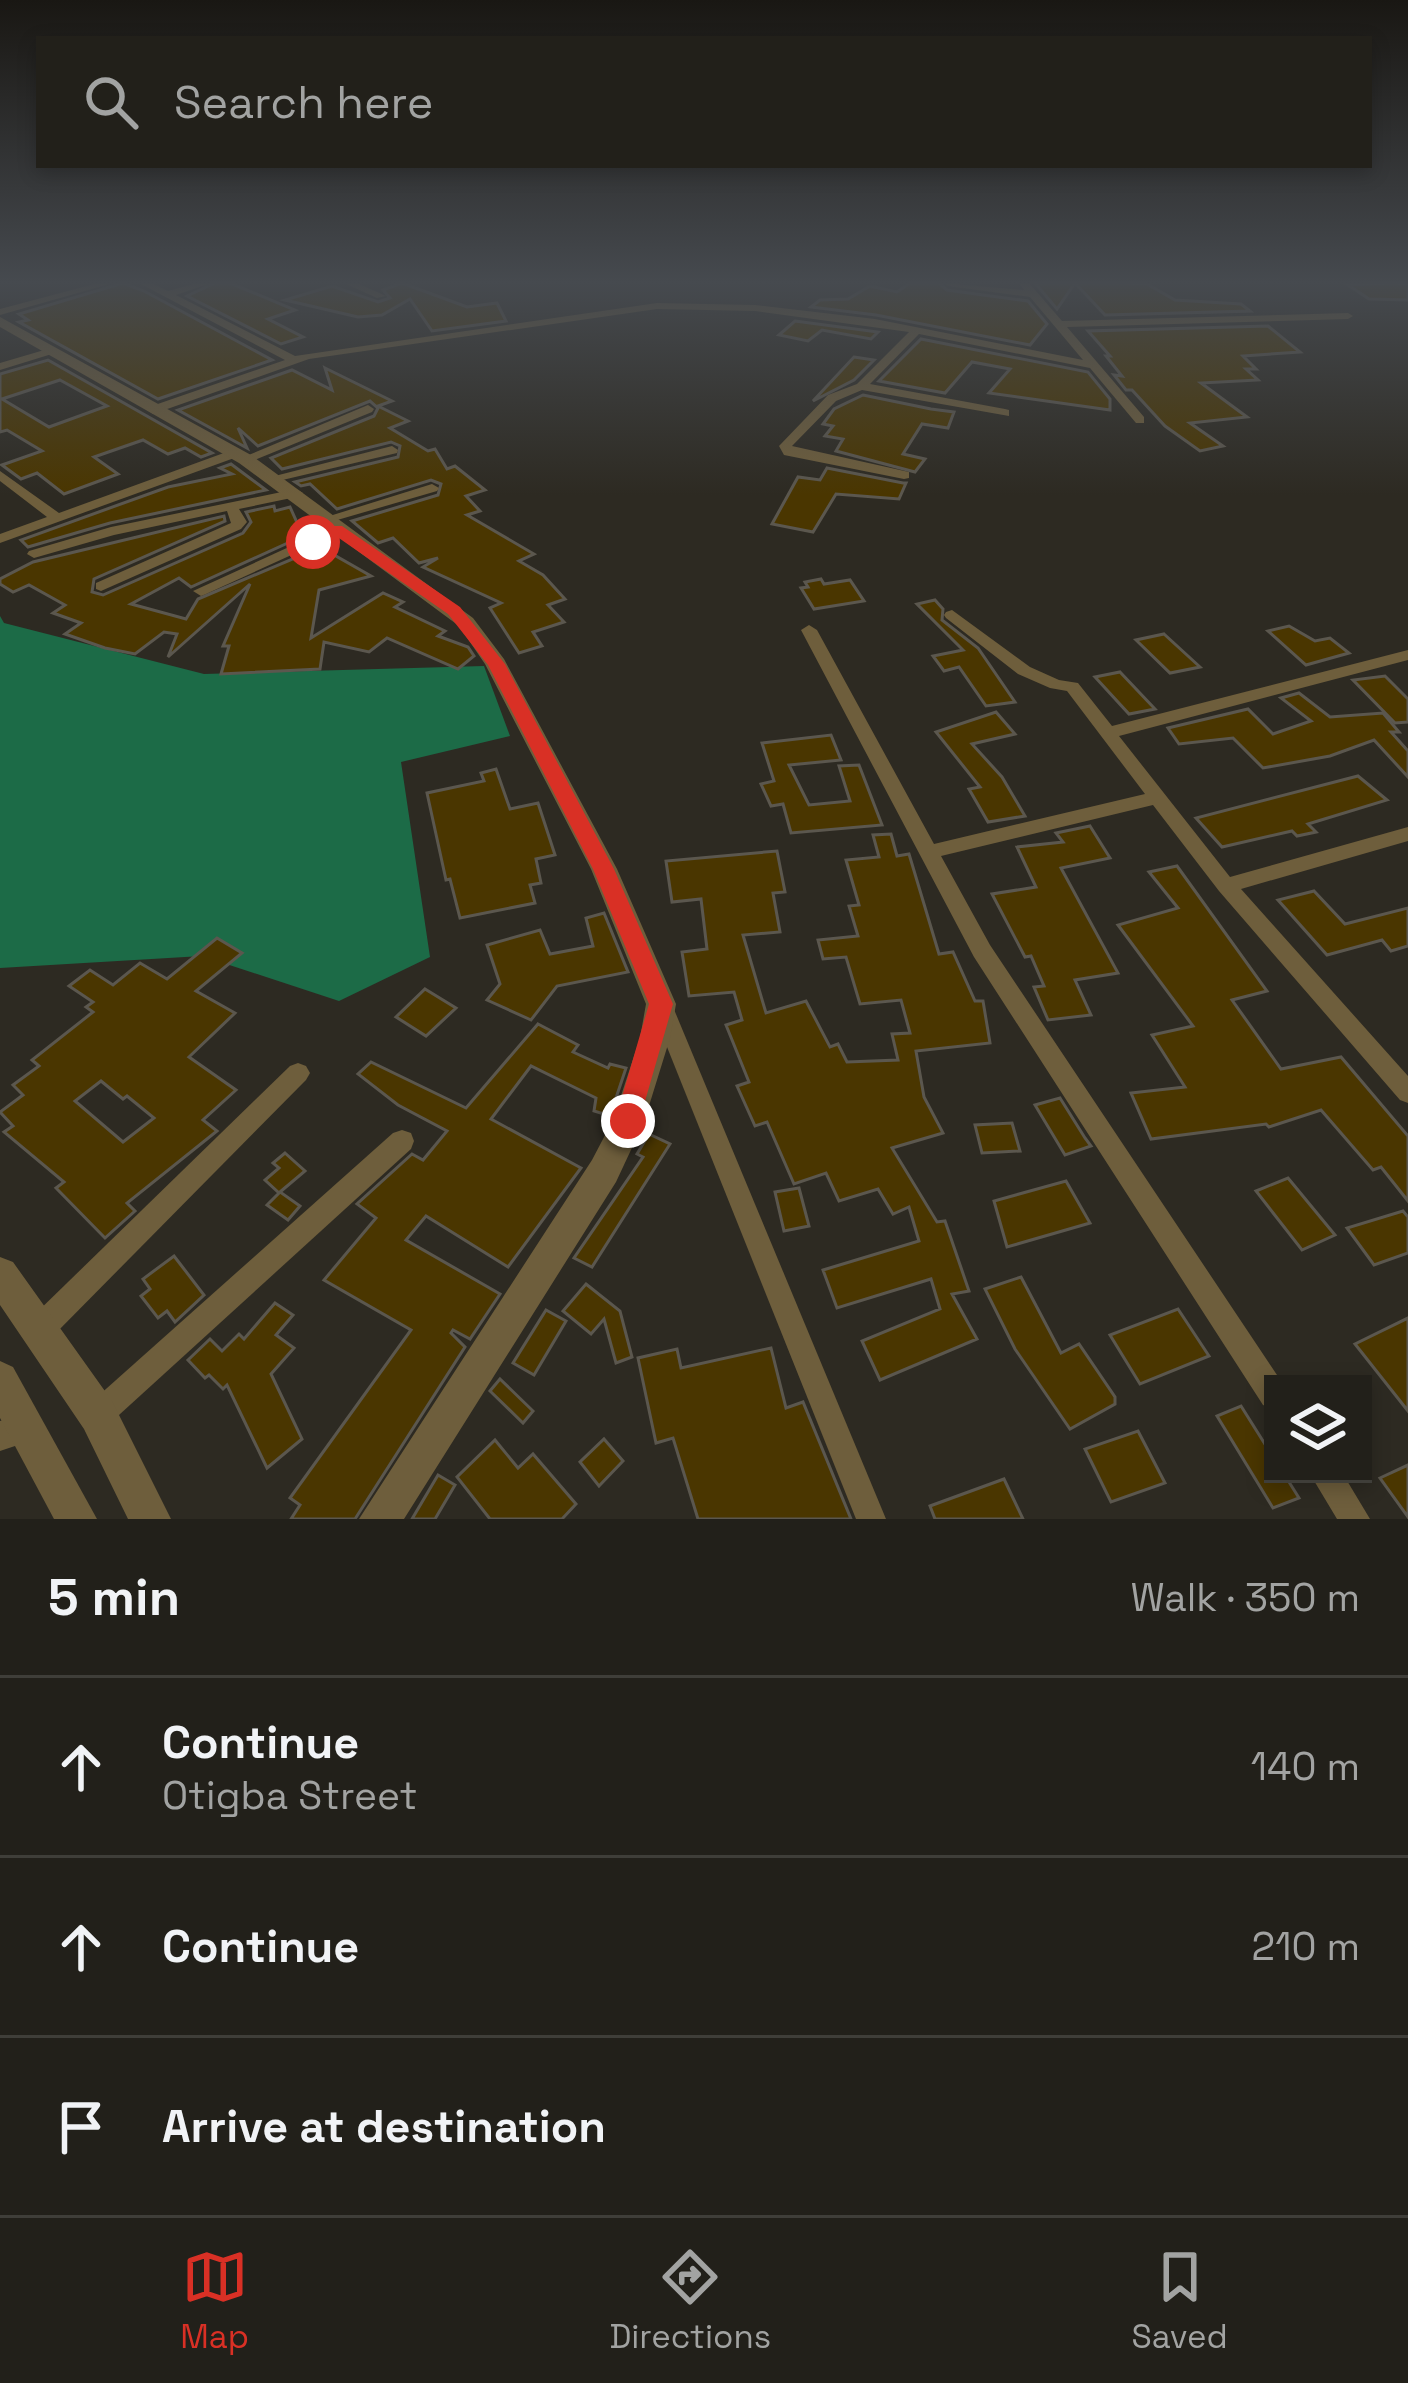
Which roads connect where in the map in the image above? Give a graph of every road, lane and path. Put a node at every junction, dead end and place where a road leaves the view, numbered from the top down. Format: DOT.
graph roads {
  1 [pos="45,354"];
  2 [pos="54,354"];
  3 [pos="283,354"];
  4 [pos="336,354"];
  5 [pos="893,354"];
  6 [pos="1036,354"];
  7 [pos="1085,354"];
  8 [pos="295,360"];
  9 [pos="1094,366"];
  10 [pos="0,367"];
  11 [pos="860,386"];
  12 [pos="368,409"];
  13 [pos="153,410"];
  14 [pos="1005,413"];
  15 [pos="1140,419"];
  16 [pos="392,450"];
  17 [pos="238,456"];
  18 [pos="0,475"];
  19 [pos="904,475"];
  20 [pos="274,478"];
  21 [pos="432,488"];
  22 [pos="296,493"];
  23 [pos="231,506"];
  24 [pos="57,518"];
  25 [pos="332,524"];
  26 [pos="0,538"];
  27 [pos="34,554"];
  28 [pos="100,586"];
  29 [pos="201,591"];
  30 [pos="952,615"];
  31 [pos="809,630"];
  32 [pos="1408,656"];
  33 [pos="1111,732"];
  34 [pos="1155,798"];
  35 [pos="1408,834"];
  36 [pos="930,852"];
  37 [pos="1226,886"];
  38 [pos="661,1004"];
  39 [pos="298,1073"];
  40 [pos="1408,1093"];
  41 [pos="402,1141"];
  42 [pos="0,1274"];
  43 [pos="40,1328"];
  44 [pos="0,1380"];
  45 [pos="1264,1381"];
  46 [pos="98,1415"];
  47 [pos="15,1431"];
  48 [pos="1331,1483"];
  49 [pos="76,1519"];
  50 [pos="150,1519"];
  51 [pos="380,1519"];
  52 [pos="871,1519"];
  53 [pos="1355,1519"];
  1 -- 10 [label="street"];
  2 -- 13 [label="street"];
  3 -- 8 [label="street"];
  4 -- 8 [label="street"];
  5 -- 11 [label="street"];
  6 -- 9 [label="street"];
  7 -- 9 [label="street"];
  8 -- 13 [label="street"];
  9 -- 15 [label="street"];
  11 -- 14 [label="street"];
  11 -- 19 [label="street"];
  12 -- 17 [label="street"];
  13 -- 17 [label="street"];
  16 -- 20 [label="street"];
  17 -- 20 [label="street"];
  17 -- 24 [label="street"];
  18 -- 24 [label="street"];
  20 -- 22 [label="street"];
  21 -- 25 [label="street"];
  22 -- 23 [label="street"];
  22 -- 25 [label="street"];
  23 -- 27 [label="street"];
  23 -- 28 [label="street"];
  24 -- 26 [label="street"];
  25 -- 29 [label="street"];
  25 -- 38 [label="street"];
  30 -- 33 [label="street"];
  31 -- 36 [label="street"];
  32 -- 33 [label="street"];
  33 -- 34 [label="street"];
  34 -- 36 [label="street"];
  34 -- 37 [label="street"];
  35 -- 37 [label="street"];
  36 -- 45 [label="street"];
  37 -- 40 [label="street"];
  38 -- 51 [label="street"];
  38 -- 52 [label="street"];
  39 -- 43 [label="street"];
  41 -- 46 [label="street"];
  42 -- 43 [label="street"];
  43 -- 46 [label="street"];
  44 -- 47 [label="street"];
  46 -- 50 [label="street"];
  47 -- 49 [label="street"];
  48 -- 53 [label="street"];
}
